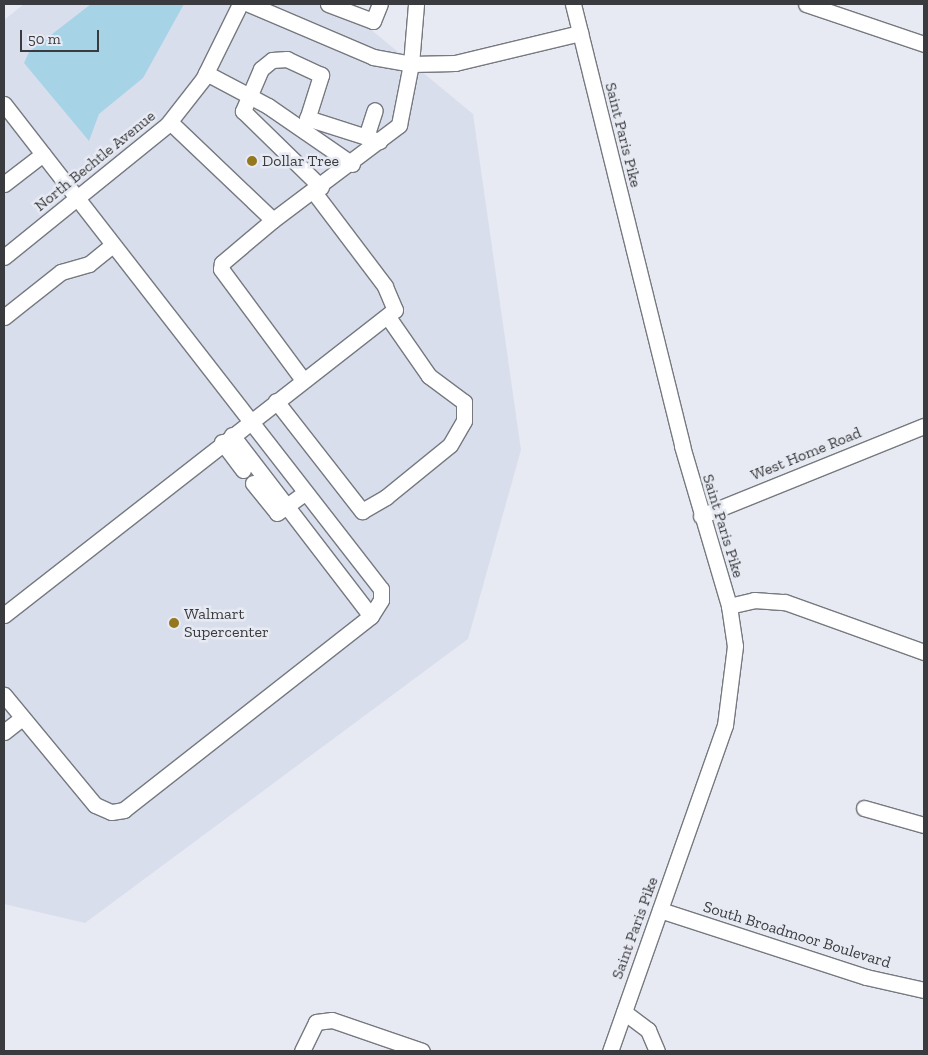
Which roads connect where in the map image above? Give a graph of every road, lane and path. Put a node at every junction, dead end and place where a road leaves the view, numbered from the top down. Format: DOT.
graph roads {
  1 [pos="240,4"];
  2 [pos="249,4"];
  3 [pos="328,4"];
  4 [pos="380,4"];
  5 [pos="416,4"];
  6 [pos="573,4"];
  7 [pos="806,4"];
  8 [pos="351,9"];
  9 [pos="580,33"];
  10 [pos="924,44"];
  11 [pos="411,64"];
  12 [pos="206,73"];
  13 [pos="249,96"];
  14 [pos="4,104"];
  15 [pos="375,110"];
  16 [pos="170,122"];
  17 [pos="306,124"];
  18 [pos="373,139"];
  19 [pos="43,154"];
  20 [pos="352,164"];
  21 [pos="4,184"];
  22 [pos="317,189"];
  23 [pos="78,199"];
  24 [pos="273,220"];
  25 [pos="111,246"];
  26 [pos="4,257"];
  27 [pos="4,317"];
  28 [pos="388,317"];
  29 [pos="303,380"];
  30 [pos="276,401"];
  31 [pos="249,421"];
  32 [pos="924,426"];
  33 [pos="227,439"];
  34 [pos="243,470"];
  35 [pos="253,483"];
  36 [pos="305,492"];
  37 [pos="286,506"];
  38 [pos="701,516"];
  39 [pos="729,606"];
  40 [pos="4,615"];
  41 [pos="371,616"];
  42 [pos="924,652"];
  43 [pos="4,695"];
  44 [pos="22,718"];
  45 [pos="4,732"];
  46 [pos="864,808"];
  47 [pos="924,825"];
  48 [pos="660,910"];
  49 [pos="924,990"];
  50 [pos="624,1012"];
  51 [pos="302,1051"];
  52 [pos="422,1051"];
  53 [pos="610,1051"];
  54 [pos="656,1051"];
  1 -- 12 [label="street, North Bechtle Avenue"];
  2 -- 11 [label="street"];
  3 -- 8 [label="street"];
  4 -- 8 [label="street"];
  5 -- 11 [label="street"];
  6 -- 9 [label="street, Saint Paris Pike"];
  7 -- 10 [label="street"];
  9 -- 11 [label="street"];
  9 -- 38 [label="street, Saint Paris Pike"];
  11 -- 18 [label="street"];
  12 -- 13 [label="street"];
  12 -- 16 [label="street, North Bechtle Avenue"];
  13 -- 17 [label="street"];
  13 -- 17 [label="street"];
  13 -- 22 [label="street"];
  14 -- 19 [label="street"];
  15 -- 18 [label="street"];
  16 -- 23 [label="street, North Bechtle Avenue"];
  16 -- 24 [label="street"];
  17 -- 18 [label="street"];
  17 -- 20 [label="street"];
  18 -- 20 [label="street"];
  19 -- 21 [label="street"];
  19 -- 23 [label="street"];
  20 -- 22 [label="street"];
  22 -- 24 [label="street"];
  22 -- 28 [label="street"];
  23 -- 25 [label="street"];
  23 -- 26 [label="street, North Bechtle Avenue"];
  24 -- 29 [label="street"];
  25 -- 27 [label="street"];
  25 -- 31 [label="street"];
  28 -- 29 [label="street"];
  28 -- 30 [label="street"];
  29 -- 30 [label="street"];
  30 -- 31 [label="street"];
  31 -- 33 [label="street"];
  31 -- 36 [label="street"];
  32 -- 38 [label="street, West Home Road"];
  33 -- 34 [label="street"];
  33 -- 37 [label="street"];
  33 -- 40 [label="street"];
  35 -- 37 [label="street"];
  36 -- 37 [label="street"];
  36 -- 41 [label="street"];
  37 -- 41 [label="street"];
  38 -- 39 [label="street, Saint Paris Pike"];
  39 -- 42 [label="street"];
  39 -- 48 [label="street, Saint Paris Pike"];
  41 -- 44 [label="street"];
  43 -- 44 [label="street"];
  44 -- 45 [label="street"];
  46 -- 47 [label="street"];
  48 -- 49 [label="street, South Broadmoor Boulevard"];
  48 -- 50 [label="street, Saint Paris Pike"];
  50 -- 53 [label="street, Saint Paris Pike"];
  50 -- 54 [label="street"];
  51 -- 52 [label="street"];
}
